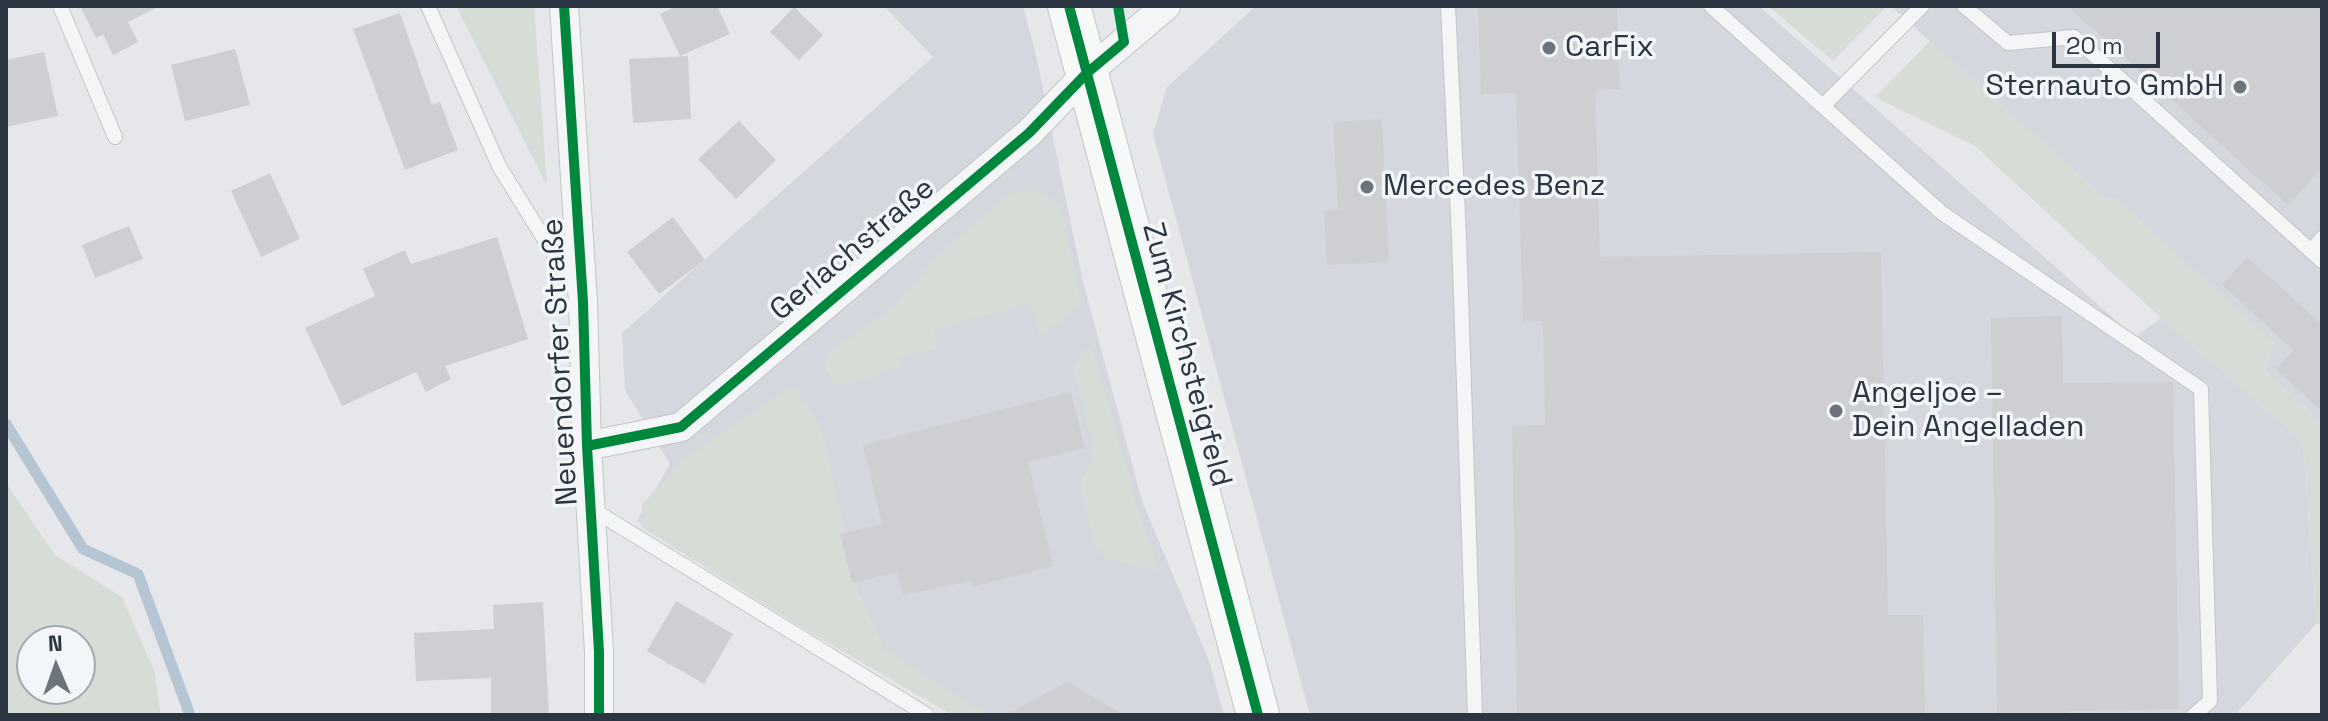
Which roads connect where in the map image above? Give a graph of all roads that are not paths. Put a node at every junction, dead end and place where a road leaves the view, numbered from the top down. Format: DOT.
graph roads {
  1 [pos="60,6"];
  2 [pos="428,6"];
  3 [pos="564,6"];
  4 [pos="1069,6"];
  5 [pos="1166,6"];
  6 [pos="1448,6"];
  7 [pos="1711,6"];
  8 [pos="1922,6"];
  9 [pos="1964,6"];
  10 [pos="1087,73"];
  11 [pos="1823,106"];
  12 [pos="115,137"];
  13 [pos="2322,238"];
  14 [pos="2317,256"];
  15 [pos="583,302"];
  16 [pos="587,446"];
  17 [pos="592,509"];
  18 [pos="599,715"];
  19 [pos="927,715"];
  20 [pos="1258,715"];
  21 [pos="1475,715"];
  22 [pos="2194,715"];
  1 -- 12 [label="lane"];
  2 -- 15 [label="lane"];
  3 -- 15 [label="street, Neuendorfer Straße"];
  4 -- 10 [label="street, Zum Kirchsteigfeld"];
  5 -- 10 [label="street, Gerlachstraße"];
  6 -- 21 [label="lane"];
  7 -- 11 [label="lane"];
  8 -- 11 [label="lane"];
  9 -- 14 [label="lane"];
  10 -- 16 [label="street, Gerlachstraße"];
  10 -- 20 [label="street, Zum Kirchsteigfeld"];
  11 -- 22 [label="lane"];
  13 -- 14 [label="lane"];
  15 -- 16 [label="street, Neuendorfer Straße"];
  16 -- 17 [label="street, Neuendorfer Straße"];
  17 -- 18 [label="street, Neuendorfer Straße"];
  17 -- 19 [label="lane"];
}
